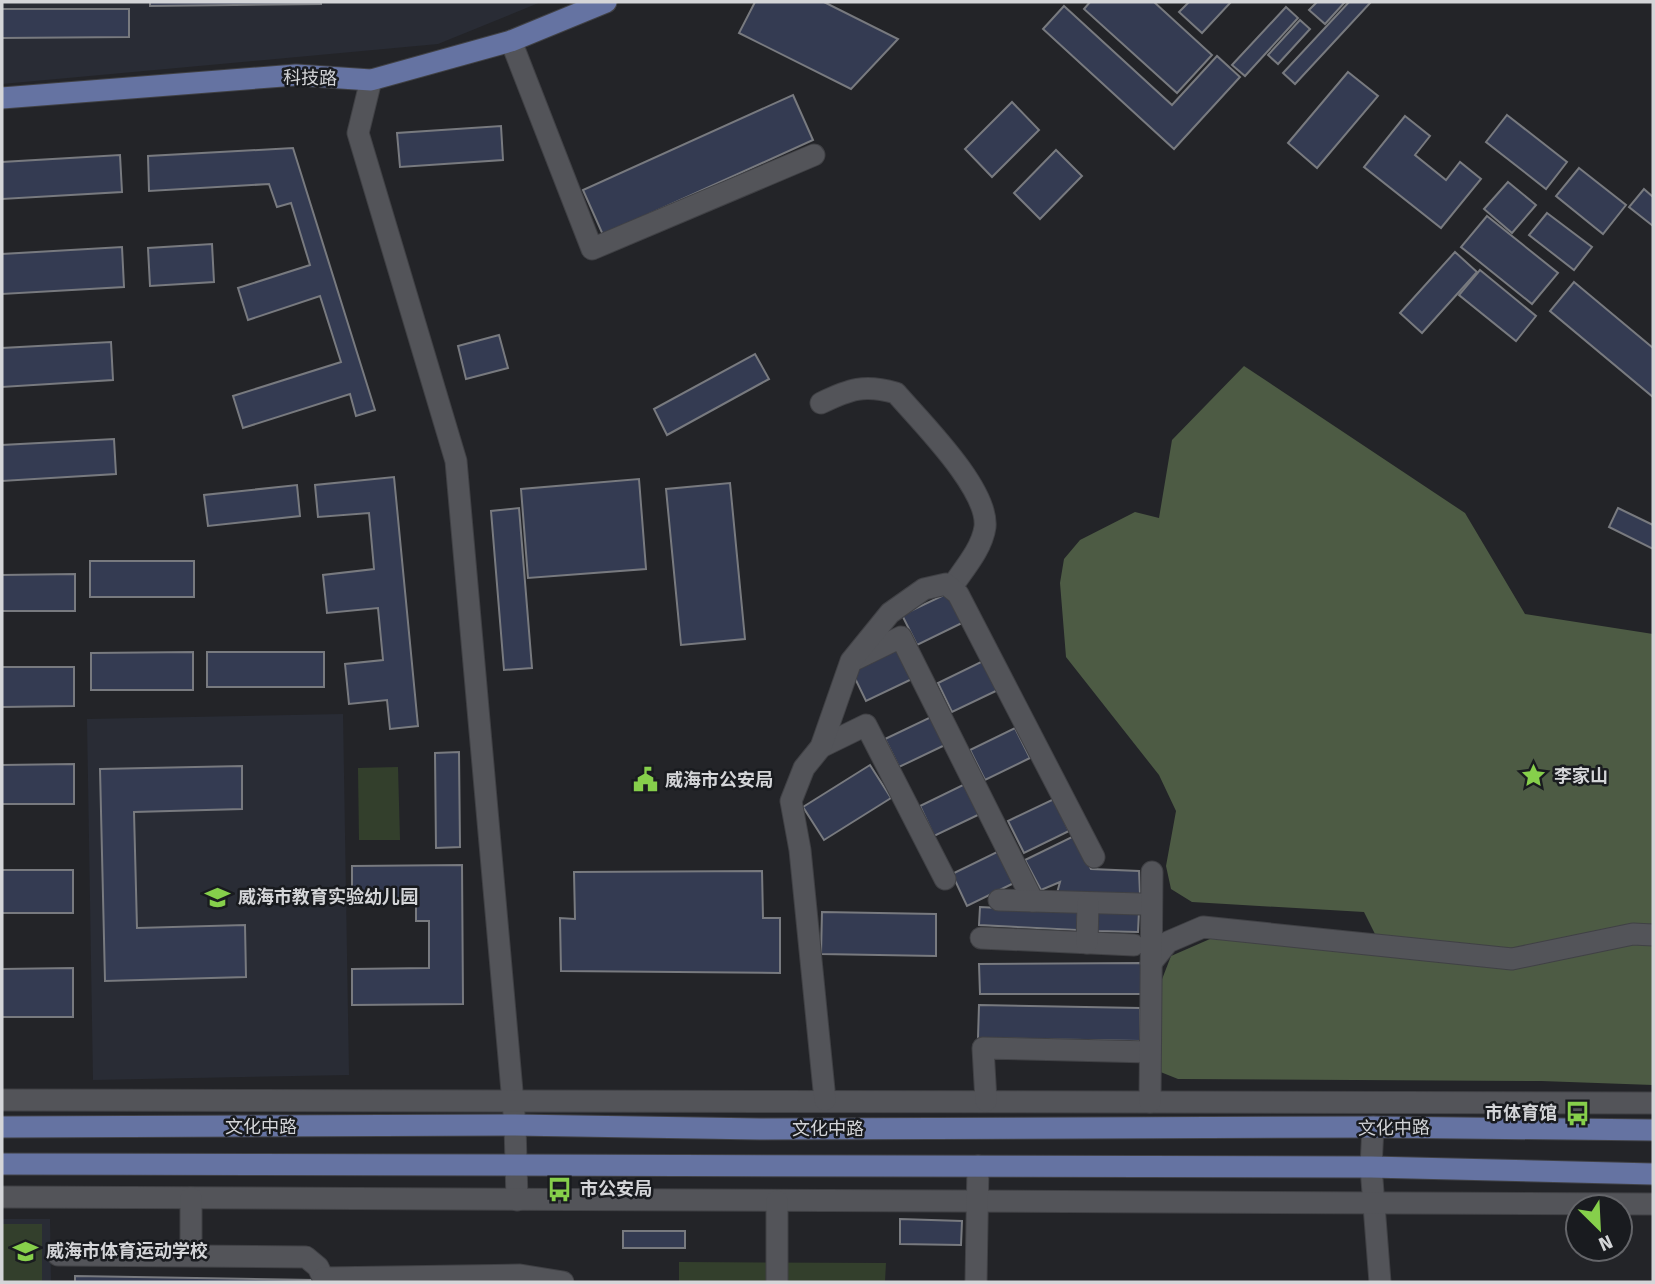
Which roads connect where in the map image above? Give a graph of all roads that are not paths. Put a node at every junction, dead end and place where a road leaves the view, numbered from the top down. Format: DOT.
graph roads {
  1 [pos="606,2"];
  2 [pos="511,41"];
  3 [pos="371,80"];
  4 [pos="2,99"];
  5 [pos="814,155"];
  6 [pos="821,403"];
  7 [pos="951,588"];
  8 [pos="851,661"];
  9 [pos="821,747"];
  10 [pos="1094,857"];
  11 [pos="1152,872"];
  12 [pos="945,879"];
  13 [pos="999,900"];
  14 [pos="1033,901"];
  15 [pos="1088,902"];
  16 [pos="1140,904"];
  17 [pos="1653,935"];
  18 [pos="981,938"];
  19 [pos="1087,943"];
  20 [pos="1134,945"];
  21 [pos="1151,963"];
  22 [pos="1150,1052"];
  23 [pos="2,1100"];
  24 [pos="513,1100"];
  25 [pos="825,1100"];
  26 [pos="986,1101"];
  27 [pos="1150,1102"];
  28 [pos="1653,1103"];
  29 [pos="515,1125"];
  30 [pos="2,1127"];
  31 [pos="1373,1127"];
  32 [pos="1653,1130"];
  33 [pos="2,1164"];
  34 [pos="517,1164"];
  35 [pos="978,1166"];
  36 [pos="1371,1167"];
  37 [pos="1653,1174"];
  38 [pos="2,1197"];
  39 [pos="191,1198"];
  40 [pos="517,1200"];
  41 [pos="1374,1201"];
  42 [pos="777,1202"];
  43 [pos="978,1202"];
  44 [pos="1653,1204"];
  45 [pos="191,1254"];
  46 [pos="58,1255"];
  47 [pos="324,1280"];
  48 [pos="563,1282"];
  49 [pos="777,1282"];
  50 [pos="976,1282"];
  51 [pos="1380,1282"];
  1 -- 2 [label="main road, 科技路"];
  2 -- 3 [label="main road, 科技路"];
  2 -- 5 [label="street"];
  3 -- 4 [label="main road, 科技路"];
  3 -- 24 [label="street"];
  6 -- 7 [label="street"];
  7 -- 8 [label="street"];
  7 -- 10 [label="street"];
  8 -- 9 [label="street"];
  8 -- 14 [label="street"];
  9 -- 12 [label="street"];
  9 -- 25 [label="street"];
  11 -- 21 [label="street"];
  13 -- 14 [label="street"];
  14 -- 15 [label="street"];
  15 -- 16 [label="street"];
  15 -- 19 [label="street"];
  17 -- 21 [label="street"];
  18 -- 19 [label="street"];
  19 -- 20 [label="street"];
  21 -- 22 [label="street"];
  22 -- 26 [label="street"];
  22 -- 27 [label="street"];
  23 -- 24 [label="street"];
  24 -- 25 [label="street"];
  24 -- 29 [label="street"];
  25 -- 26 [label="street"];
  26 -- 27 [label="street"];
  27 -- 28 [label="street"];
  29 -- 30 [label="main road, 文化中路"];
  29 -- 31 [label="main road, 文化中路"];
  29 -- 34 [label="street"];
  31 -- 32 [label="main road, 文化中路"];
  31 -- 36 [label="street"];
  33 -- 34 [label="main road, 文化中路"];
  34 -- 35 [label="main road, 文化中路"];
  34 -- 40 [label="street"];
  35 -- 36 [label="main road, 文化中路"];
  35 -- 43 [label="street"];
  36 -- 37 [label="main road, 文化中路"];
  36 -- 41 [label="street"];
  38 -- 39 [label="street"];
  39 -- 40 [label="street"];
  39 -- 45 [label="street"];
  40 -- 42 [label="street"];
  41 -- 43 [label="street"];
  41 -- 44 [label="street"];
  41 -- 51 [label="street"];
  42 -- 43 [label="street"];
  42 -- 49 [label="street"];
  43 -- 50 [label="street"];
  45 -- 46 [label="street"];
  45 -- 47 [label="street"];
  47 -- 48 [label="street"];
}
